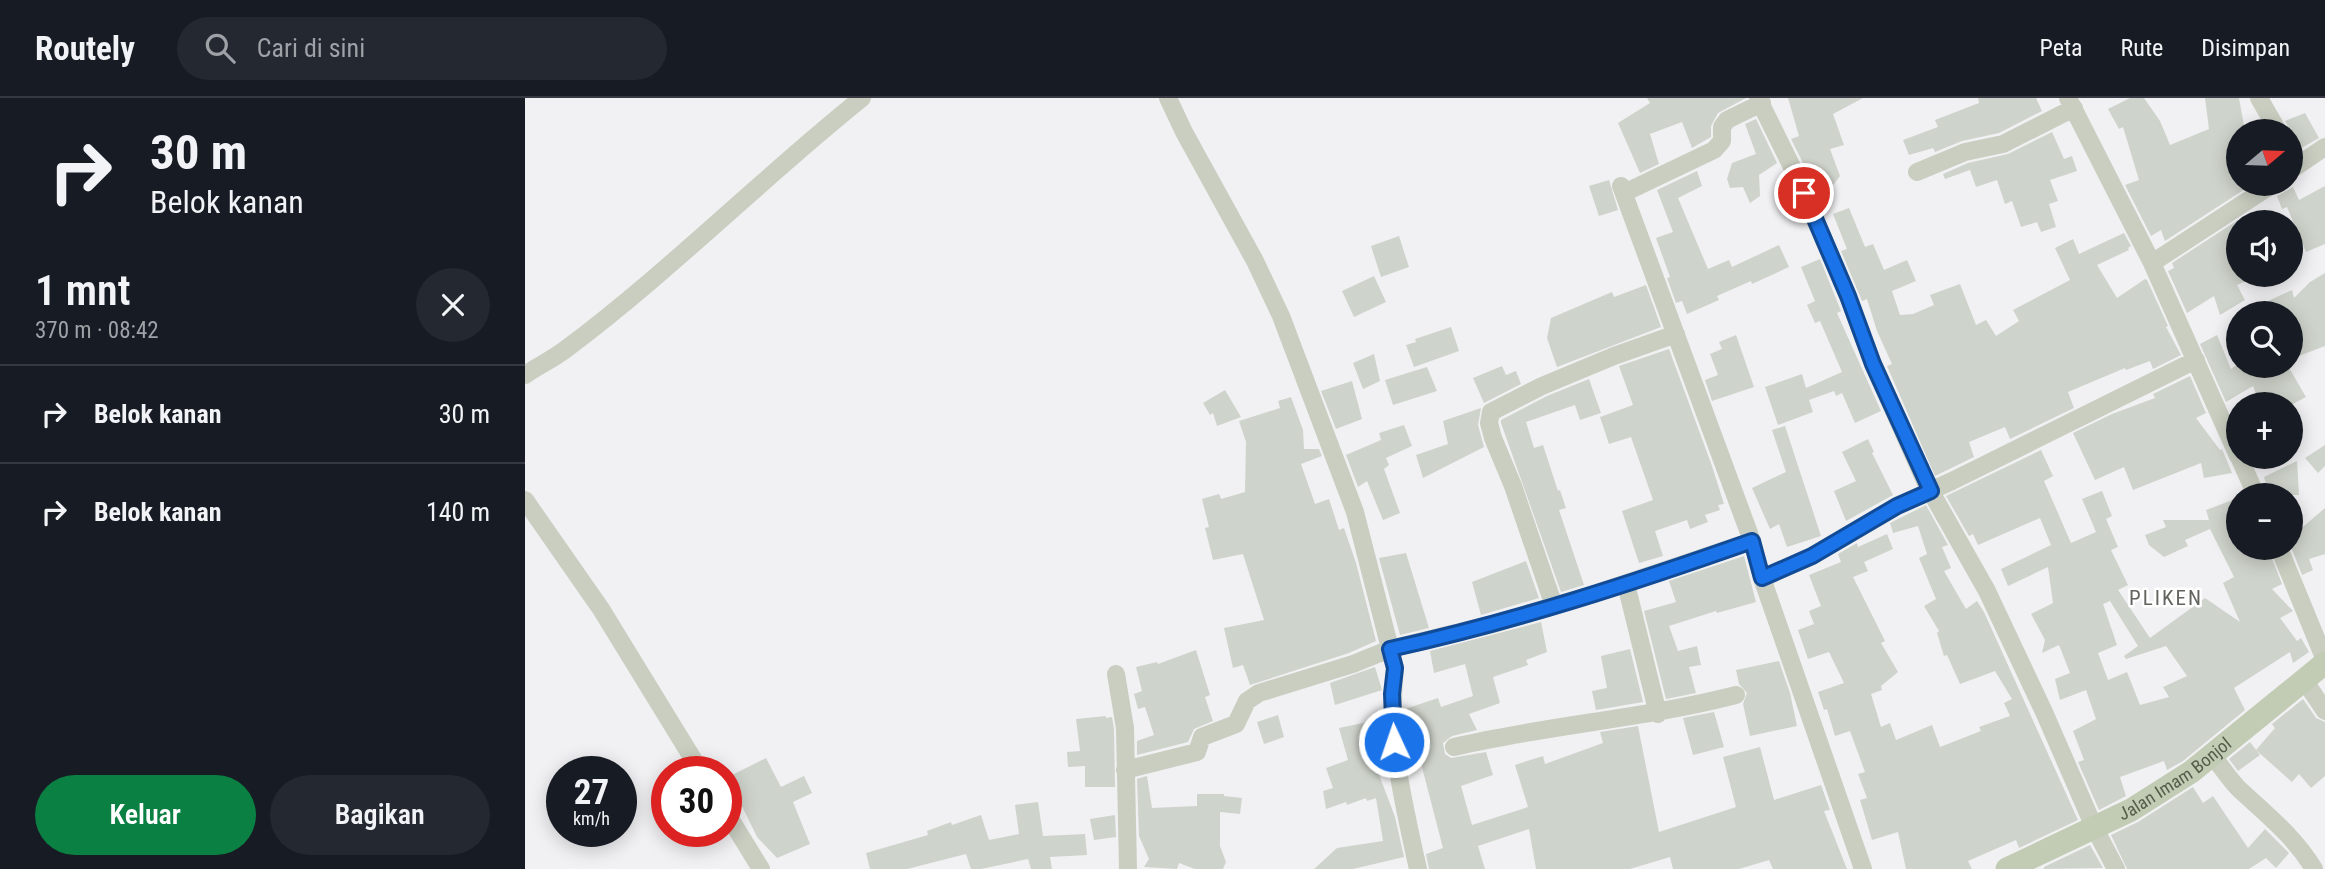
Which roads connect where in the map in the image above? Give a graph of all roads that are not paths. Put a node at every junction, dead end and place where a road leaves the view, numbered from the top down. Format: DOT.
graph roads {
  1 [pos="862,98"];
  2 [pos="1168,98"];
  3 [pos="2259,98"];
  4 [pos="1760,101"];
  5 [pos="2071,103"];
  6 [pos="2271,119"];
  7 [pos="2325,148"];
  8 [pos="2303,159"];
  9 [pos="1917,173"];
  10 [pos="2255,196"];
  11 [pos="2152,263"];
  12 [pos="1676,334"];
  13 [pos="2196,360"];
  14 [pos="525,375"];
  15 [pos="2226,427"];
  16 [pos="1931,491"];
  17 [pos="525,500"];
  18 [pos="1752,541"];
  19 [pos="2284,560"];
  20 [pos="1762,578"];
  21 [pos="1626,584"];
  22 [pos="1554,606"];
  23 [pos="1390,649"];
  24 [pos="2325,662"];
  25 [pos="1116,674"];
  26 [pos="2304,680"];
  27 [pos="1736,695"];
  28 [pos="2325,712"];
  29 [pos="1658,714"];
  30 [pos="1454,747"];
  31 [pos="2211,755"];
  32 [pos="691,756"];
  33 [pos="1125,770"];
  34 [pos="2094,827"];
  35 [pos="742,838"];
  36 [pos="761,869"];
  37 [pos="1128,869"];
  38 [pos="1418,869"];
  39 [pos="1863,869"];
  40 [pos="2007,869"];
  41 [pos="2116,869"];
  42 [pos="2314,869"];
  1 -- 14 [label="street"];
  2 -- 23 [label="street"];
  3 -- 6 [label="street"];
  4 -- 12 [label="street"];
  4 -- 16 [label="street"];
  5 -- 9 [label="street"];
  5 -- 11 [label="street"];
  7 -- 8 [label="street"];
  10 -- 11 [label="street"];
  11 -- 13 [label="street"];
  12 -- 18 [label="street"];
  12 -- 22 [label="street"];
  13 -- 15 [label="street"];
  13 -- 16 [label="street"];
  16 -- 20 [label="street"];
  16 -- 34 [label="street"];
  17 -- 32 [label="street"];
  18 -- 20 [label="street"];
  18 -- 21 [label="street"];
  19 -- 24 [label="street"];
  20 -- 39 [label="street"];
  21 -- 22 [label="street"];
  21 -- 29 [label="street"];
  22 -- 23 [label="street"];
  23 -- 33 [label="street"];
  23 -- 38 [label="street"];
  24 -- 26 [label="main road, Jalan Imam Bonjol"];
  25 -- 33 [label="street"];
  26 -- 28 [label="street"];
  26 -- 31 [label="main road, Jalan Imam Bonjol"];
  27 -- 29 [label="street"];
  29 -- 30 [label="street"];
  31 -- 34 [label="main road, Jalan Imam Bonjol"];
  31 -- 42 [label="street"];
  33 -- 37 [label="street"];
  34 -- 40 [label="main road, Jalan Imam Bonjol"];
  34 -- 41 [label="street"];
  35 -- 36 [label="street"];
}
